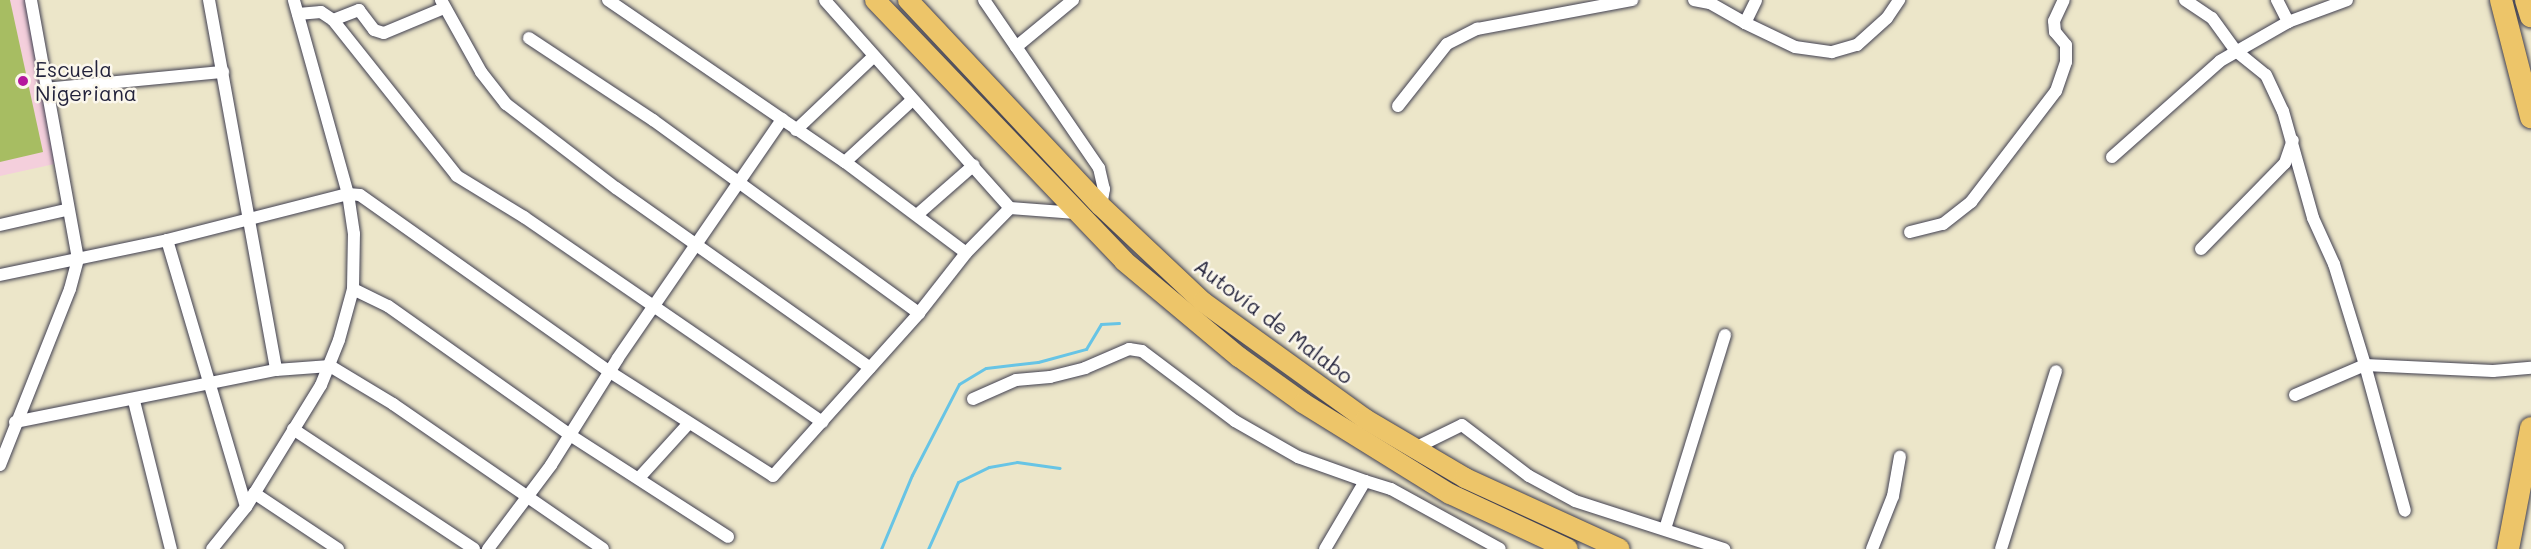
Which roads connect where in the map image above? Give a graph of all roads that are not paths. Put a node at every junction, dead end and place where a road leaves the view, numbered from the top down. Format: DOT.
graph roads {
  1 [pos="31,0"];
  2 [pos="209,0"];
  3 [pos="294,0"];
  4 [pos="608,0"];
  5 [pos="825,0"];
  6 [pos="874,0"];
  7 [pos="908,0"];
  8 [pos="984,0"];
  9 [pos="1073,0"];
  10 [pos="1632,0"];
  11 [pos="1694,0"];
  12 [pos="1756,0"];
  13 [pos="1899,0"];
  14 [pos="2064,0"];
  15 [pos="2185,0"];
  16 [pos="2277,0"];
  17 [pos="2347,0"];
  18 [pos="2501,0"];
  19 [pos="1711,2"];
  20 [pos="442,4"];
  21 [pos="298,14"];
  22 [pos="333,20"];
  23 [pos="2288,22"];
  24 [pos="1745,23"];
  25 [pos="529,38"];
  26 [pos="1016,47"];
  27 [pos="2236,51"];
  28 [pos="873,57"];
  29 [pos="223,72"];
  30 [pos="45,89"];
  31 [pos="911,101"];
  32 [pos="1398,106"];
  33 [pos="2531,117"];
  34 [pos="782,119"];
  35 [pos="796,130"];
  36 [pos="2293,140"];
  37 [pos="2112,157"];
  38 [pos="845,162"];
  39 [pos="974,165"];
  40 [pos="738,181"];
  41 [pos="348,194"];
  42 [pos="1101,206"];
  43 [pos="1010,208"];
  44 [pos="66,210"];
  45 [pos="1076,213"];
  46 [pos="918,214"];
  47 [pos="248,216"];
  48 [pos="0,225"];
  49 [pos="1910,232"];
  50 [pos="167,240"];
  51 [pos="697,244"];
  52 [pos="2201,249"];
  53 [pos="966,253"];
  54 [pos="78,259"];
  55 [pos="0,275"];
  56 [pos="353,289"];
  57 [pos="655,307"];
  58 [pos="919,313"];
  59 [pos="1725,335"];
  60 [pos="2366,364"];
  61 [pos="330,366"];
  62 [pos="870,368"];
  63 [pos="2531,368"];
  64 [pos="276,370"];
  65 [pos="2056,371"];
  66 [pos="610,372"];
  67 [pos="207,387"];
  68 [pos="2295,395"];
  69 [pos="973,399"];
  70 [pos="134,401"];
  71 [pos="15,422"];
  72 [pos="822,422"];
  73 [pos="689,423"];
  74 [pos="2531,428"];
  75 [pos="293,429"];
  76 [pos="570,435"];
  77 [pos="1415,448"];
  78 [pos="1900,457"];
  79 [pos="0,465"];
  80 [pos="639,478"];
  81 [pos="1365,481"];
  82 [pos="254,493"];
  83 [pos="528,496"];
  84 [pos="246,507"];
  85 [pos="2405,510"];
  86 [pos="1665,529"];
  87 [pos="728,537"];
  88 [pos="171,549"];
  89 [pos="212,549"];
  90 [pos="338,549"];
  91 [pos="474,549"];
  92 [pos="488,549"];
  93 [pos="603,549"];
  94 [pos="1325,549"];
  95 [pos="1500,549"];
  96 [pos="1568,549"];
  97 [pos="1620,549"];
  98 [pos="1724,549"];
  99 [pos="1872,549"];
  100 [pos="2001,549"];
  101 [pos="2508,549"];
  1 -- 30 [label="street"];
  2 -- 29 [label="street"];
  3 -- 21 [label="street"];
  4 -- 34 [label="street"];
  5 -- 28 [label="street"];
  6 -- 45 [label="main road"];
  7 -- 42 [label="main road, Autovía de Malabo"];
  8 -- 26 [label="street"];
  9 -- 26 [label="street"];
  10 -- 32 [label="street"];
  11 -- 19 [label="street"];
  12 -- 24 [label="street"];
  13 -- 24 [label="street"];
  14 -- 49 [label="street"];
  15 -- 27 [label="street"];
  16 -- 23 [label="street"];
  17 -- 23 [label="street"];
  18 -- 33 [label="highway"];
  19 -- 24 [label="street"];
  20 -- 22 [label="street"];
  20 -- 51 [label="street"];
  21 -- 22 [label="street"];
  21 -- 41 [label="street"];
  22 -- 57 [label="street"];
  23 -- 27 [label="street"];
  25 -- 40 [label="street"];
  26 -- 42 [label="street"];
  27 -- 36 [label="street"];
  27 -- 37 [label="street"];
  28 -- 31 [label="street"];
  28 -- 35 [label="street"];
  29 -- 30 [label="street"];
  29 -- 47 [label="street"];
  30 -- 44 [label="street"];
  31 -- 38 [label="street"];
  31 -- 39 [label="street"];
  34 -- 35 [label="street"];
  34 -- 40 [label="street"];
  35 -- 38 [label="street"];
  36 -- 52 [label="street"];
  36 -- 60 [label="street"];
  38 -- 46 [label="street"];
  39 -- 43 [label="street"];
  39 -- 46 [label="street"];
  40 -- 51 [label="street"];
  40 -- 58 [label="street"];
  41 -- 47 [label="street"];
  41 -- 56 [label="street"];
  41 -- 66 [label="street"];
  42 -- 77 [label="main road, Autovía de Malabo"];
  43 -- 45 [label="street"];
  43 -- 53 [label="street"];
  44 -- 48 [label="street"];
  44 -- 54 [label="street"];
  45 -- 96 [label="main road"];
  46 -- 53 [label="street"];
  47 -- 50 [label="street"];
  47 -- 64 [label="street"];
  50 -- 54 [label="street"];
  50 -- 67 [label="street"];
  51 -- 57 [label="street"];
  51 -- 62 [label="street"];
  53 -- 58 [label="street"];
  54 -- 55 [label="street"];
  54 -- 71 [label="street"];
  56 -- 61 [label="street"];
  56 -- 76 [label="street"];
  57 -- 66 [label="street"];
  57 -- 72 [label="street"];
  58 -- 62 [label="street"];
  59 -- 86 [label="street"];
  60 -- 63 [label="street"];
  60 -- 68 [label="street"];
  60 -- 85 [label="street"];
  61 -- 64 [label="street"];
  61 -- 75 [label="street"];
  61 -- 83 [label="street"];
  62 -- 72 [label="street"];
  64 -- 67 [label="street"];
  65 -- 100 [label="street"];
  66 -- 73 [label="street"];
  66 -- 76 [label="street"];
  67 -- 70 [label="street"];
  67 -- 84 [label="street"];
  69 -- 81 [label="street"];
  70 -- 71 [label="street"];
  70 -- 88 [label="street"];
  71 -- 79 [label="street"];
  72 -- 73 [label="street"];
  73 -- 80 [label="street"];
  74 -- 101 [label="highway"];
  75 -- 82 [label="street"];
  75 -- 91 [label="street"];
  76 -- 80 [label="street"];
  76 -- 83 [label="street"];
  77 -- 86 [label="street"];
  77 -- 97 [label="main road, Autovía de Malabo"];
  78 -- 99 [label="street"];
  80 -- 87 [label="street"];
  81 -- 94 [label="street"];
  81 -- 95 [label="street"];
  82 -- 84 [label="street"];
  82 -- 90 [label="street"];
  83 -- 92 [label="street"];
  83 -- 93 [label="street"];
  84 -- 89 [label="street"];
  86 -- 98 [label="street"];
}
